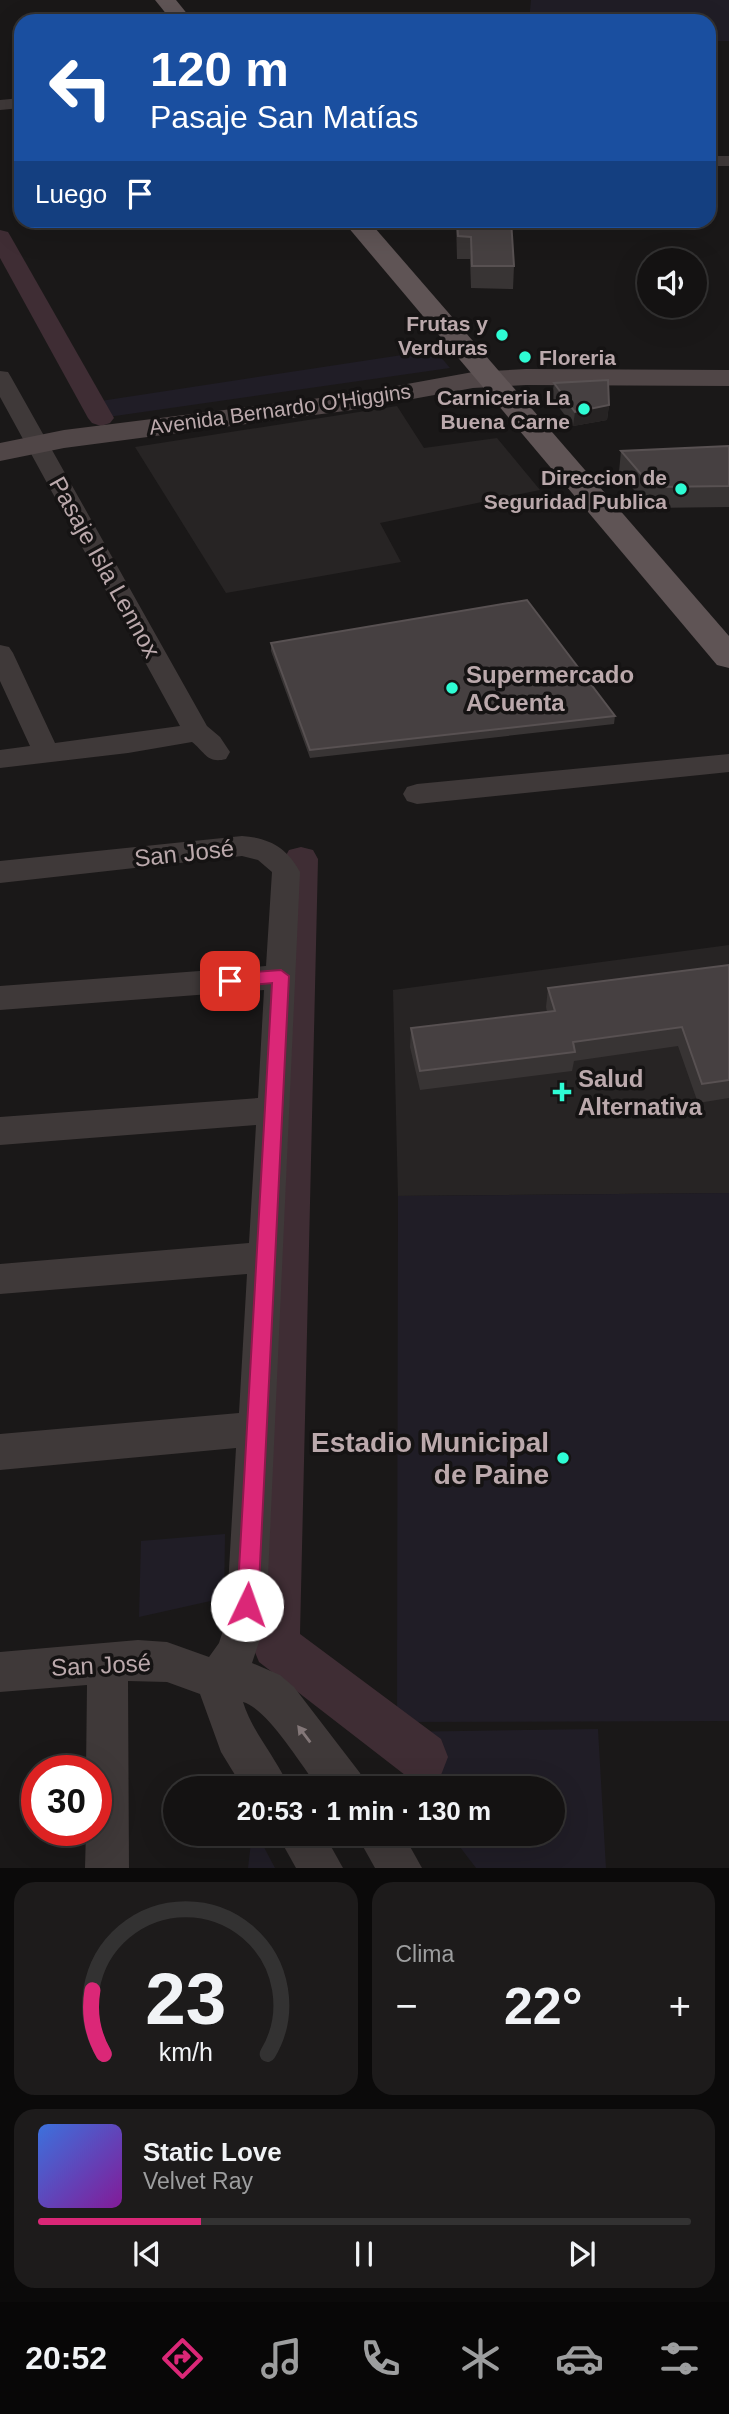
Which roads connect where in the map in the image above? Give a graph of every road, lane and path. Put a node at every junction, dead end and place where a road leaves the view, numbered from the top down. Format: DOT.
graph roads {
  1 [pos="165,0"];
  2 [pos="177,14"];
  3 [pos="361,228"];
  4 [pos="0,377"];
  5 [pos="490,378"];
  6 [pos="729,378"];
  7 [pos="36,444"];
  8 [pos="0,452"];
  9 [pos="0,653"];
  10 [pos="729,657"];
  11 [pos="197,732"];
  12 [pos="216,752"];
  13 [pos="47,754"];
  14 [pos="0,759"];
  15 [pos="729,763"];
  16 [pos="418,794"];
  17 [pos="0,872"];
  18 [pos="281,976"];
  19 [pos="0,998"];
  20 [pos="274,1110"];
  21 [pos="0,1131"];
  22 [pos="266,1257"];
  23 [pos="0,1279"];
  24 [pos="257,1429"];
  25 [pos="0,1452"];
  26 [pos="108,1662"];
  27 [pos="0,1672"];
  28 [pos="217,1680"];
  29 [pos="260,1776"];
  30 [pos="336,1776"];
  31 [pos="307,1846"];
  32 [pos="386,1846"];
  33 [pos="107,1868"];
  34 [pos="321,1868"];
  35 [pos="400,1868"];
  1 -- 2 [label="main road"];
  3 -- 5 [label="main road"];
  4 -- 7 [label="street, Pasaje Isla Lennox"];
  5 -- 6 [label="street, Avenida Bernardo O'Higgins"];
  5 -- 7 [label="street, Avenida Bernardo O'Higgins"];
  5 -- 10 [label="main road"];
  7 -- 8 [label="street, Avenida Bernardo O'Higgins"];
  7 -- 11 [label="street, Pasaje Isla Lennox"];
  9 -- 13 [label="street"];
  11 -- 12 [label="street, Pasaje Isla Lennox"];
  11 -- 13 [label="street"];
  13 -- 14 [label="street"];
  15 -- 16 [label="street"];
  17 -- 18 [label="street, San José"];
  18 -- 19 [label="street"];
  18 -- 20 [label="street, San José"];
  20 -- 21 [label="street"];
  20 -- 22 [label="street, San José"];
  22 -- 23 [label="street"];
  22 -- 24 [label="street, San José"];
  24 -- 25 [label="street"];
  24 -- 28 [label="street, San José"];
  26 -- 27 [label="street, San José"];
  26 -- 28 [label="street, San José"];
  26 -- 33 [label="street"];
  28 -- 29 [label="street"];
  30 -- 28 [label="street, one-way"];
  31 -- 34 [label="street"];
  32 -- 35 [label="street"];
}
